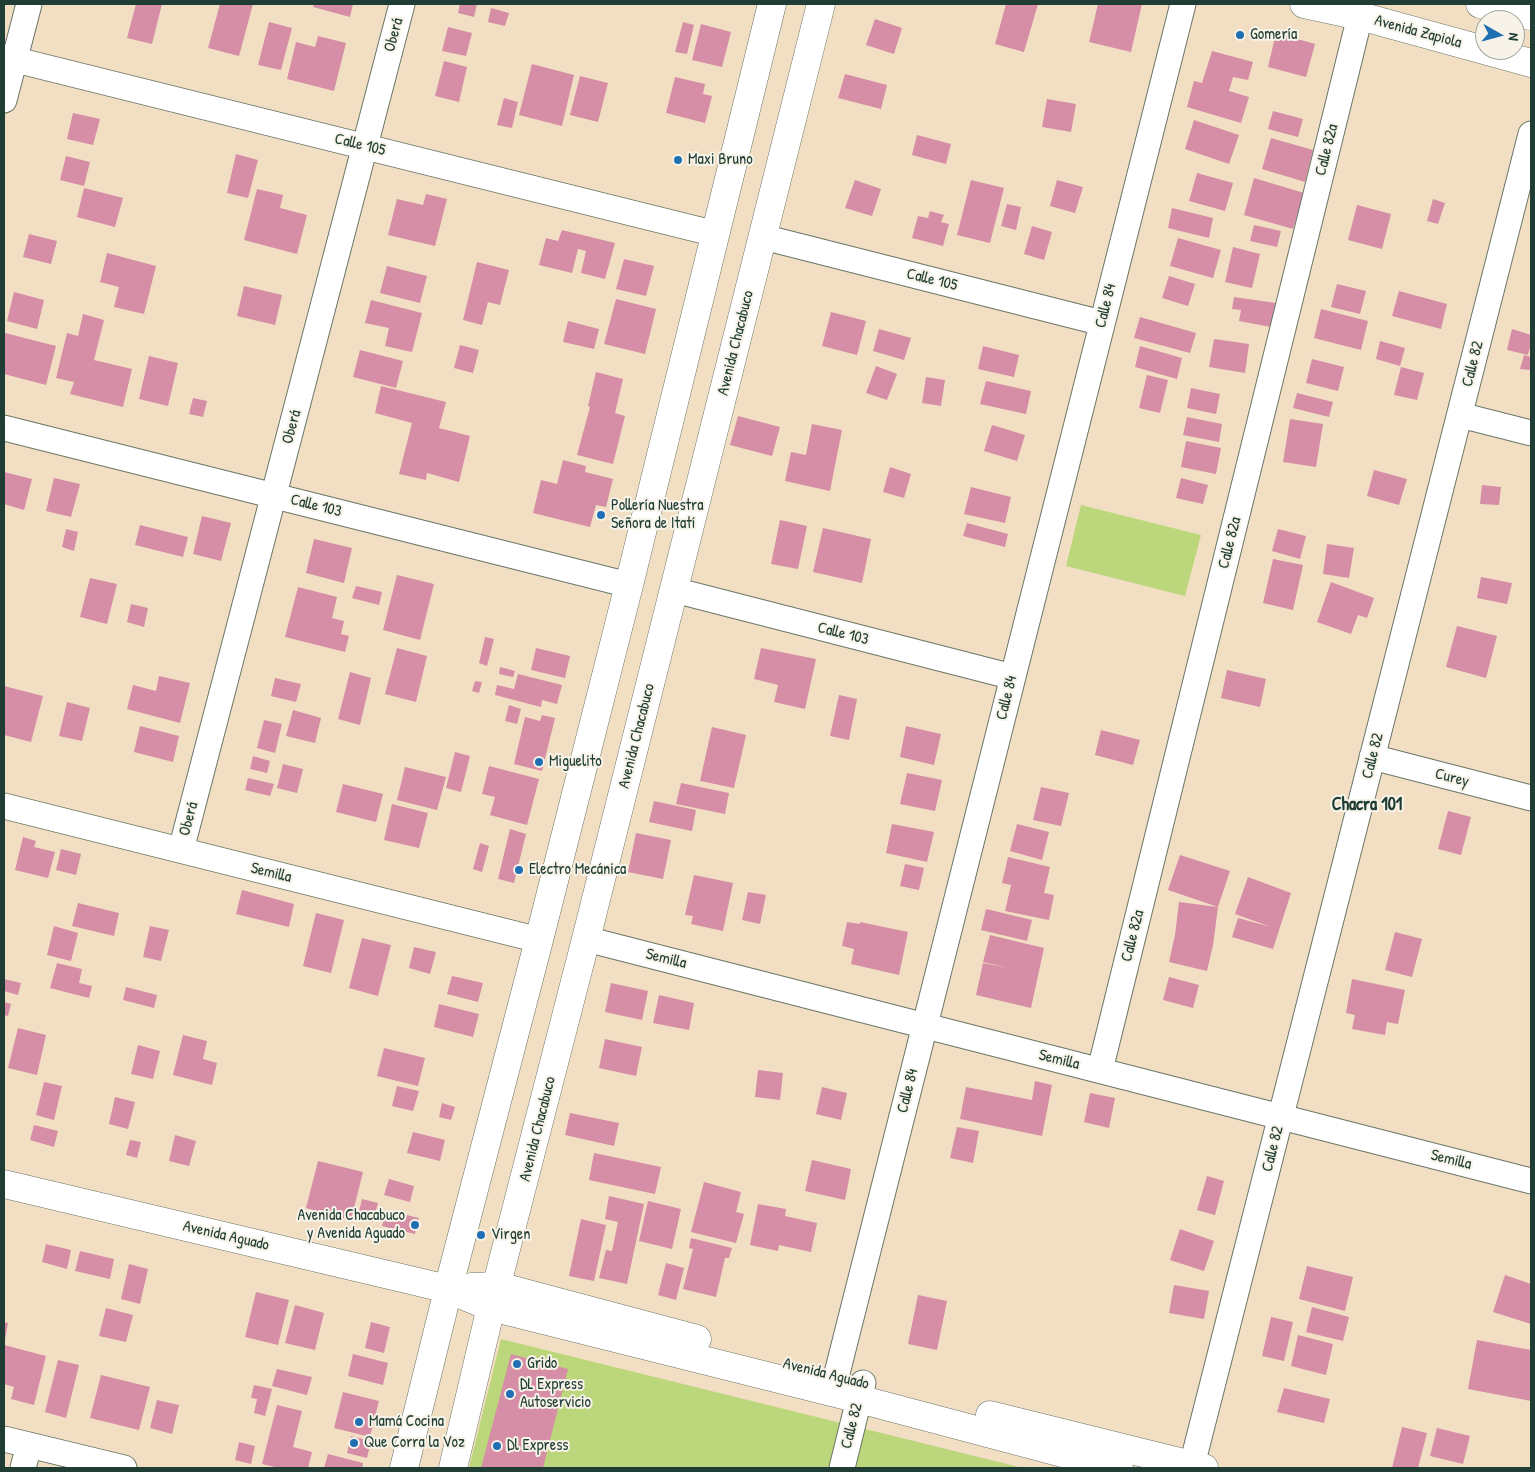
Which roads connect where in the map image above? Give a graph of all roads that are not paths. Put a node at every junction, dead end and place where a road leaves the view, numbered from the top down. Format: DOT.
graph roads {
  1 [pos="28,4"];
  2 [pos="402,4"];
  3 [pos="772,4"];
  4 [pos="822,4"];
  5 [pos="1183,4"];
  6 [pos="1304,4"];
  7 [pos="1480,4"];
  8 [pos="1360,16"];
  9 [pos="1531,16"];
  10 [pos="9,58"];
  11 [pos="1531,63"];
  12 [pos="4,100"];
  13 [pos="1531,134"];
  14 [pos="365,146"];
  15 [pos="716,234"];
  16 [pos="763,237"];
  17 [pos="1102,323"];
  18 [pos="1460,415"];
  19 [pos="4,428"];
  20 [pos="1531,433"];
  21 [pos="274,496"];
  22 [pos="628,585"];
  23 [pos="674,590"];
  24 [pos="1013,677"];
  25 [pos="1372,757"];
  26 [pos="1531,798"];
  27 [pos="4,806"];
  28 [pos="181,850"];
  29 [pos="586,939"];
  30 [pos="539,940"];
  31 [pos="925,1026"];
  32 [pos="1100,1070"];
  33 [pos="1281,1116"];
  34 [pos="1531,1181"];
  35 [pos="4,1184"];
  36 [pos="448,1288"];
  37 [pos="495,1297"];
  38 [pos="834,1385"];
  39 [pos="861,1391"];
  40 [pos="4,1439"];
  41 [pos="26,1457"];
  42 [pos="1198,1467"];
  43 [pos="124,1468"];
  44 [pos="404,1468"];
  45 [pos="452,1468"];
  46 [pos="842,1468"];
  47 [pos="1118,1468"];
  1 -- 10 [label="street"];
  2 -- 14 [label="street, Oberá"];
  3 -- 15 [label="main road"];
  4 -- 16 [label="main road, Avenida Chacabuco"];
  5 -- 17 [label="street, Calle 84"];
  6 -- 8 [label="main road, Avenida Zapiola"];
  7 -- 9 [label="main road"];
  8 -- 11 [label="main road, Avenida Zapiola"];
  8 -- 32 [label="street, Calle 82a"];
  10 -- 12 [label="street"];
  10 -- 14 [label="street, Calle 105"];
  13 -- 18 [label="street, Calle 82"];
  14 -- 15 [label="street, Calle 105"];
  14 -- 21 [label="street, Oberá"];
  15 -- 22 [label="main road"];
  16 -- 17 [label="street, Calle 105"];
  16 -- 23 [label="main road, Avenida Chacabuco"];
  17 -- 24 [label="street, Calle 84"];
  18 -- 20 [label="street"];
  18 -- 25 [label="street, Calle 82"];
  19 -- 21 [label="street, Calle 103"];
  21 -- 22 [label="street, Calle 103"];
  21 -- 28 [label="street, Oberá"];
  22 -- 30 [label="main road"];
  23 -- 24 [label="street, Calle 103"];
  23 -- 29 [label="main road, Avenida Chacabuco"];
  24 -- 31 [label="street, Calle 84"];
  25 -- 26 [label="street, Curey"];
  25 -- 33 [label="street, Calle 82"];
  27 -- 28 [label="street, Semilla"];
  28 -- 30 [label="street, Semilla"];
  29 -- 31 [label="street, Semilla"];
  29 -- 37 [label="main road, Avenida Chacabuco"];
  30 -- 36 [label="main road"];
  31 -- 32 [label="street, Semilla"];
  31 -- 38 [label="street, Calle 84"];
  32 -- 33 [label="street, Semilla"];
  33 -- 34 [label="street, Semilla"];
  33 -- 42 [label="street, Calle 82"];
  35 -- 36 [label="main road, Avenida Aguado"];
  36 -- 37 [label="main road, Avenida Aguado"];
  36 -- 44 [label="main road"];
  37 -- 38 [label="main road, Avenida Aguado"];
  37 -- 45 [label="main road, Avenida Chacabuco"];
  38 -- 39 [label="main road, Avenida Aguado"];
  39 -- 42 [label="main road, Avenida Aguado"];
  39 -- 46 [label="street, Calle 82"];
  39 -- 47 [label="main road, Avenida Aguado"];
  40 -- 41 [label="street"];
  41 -- 43 [label="street"];
}
